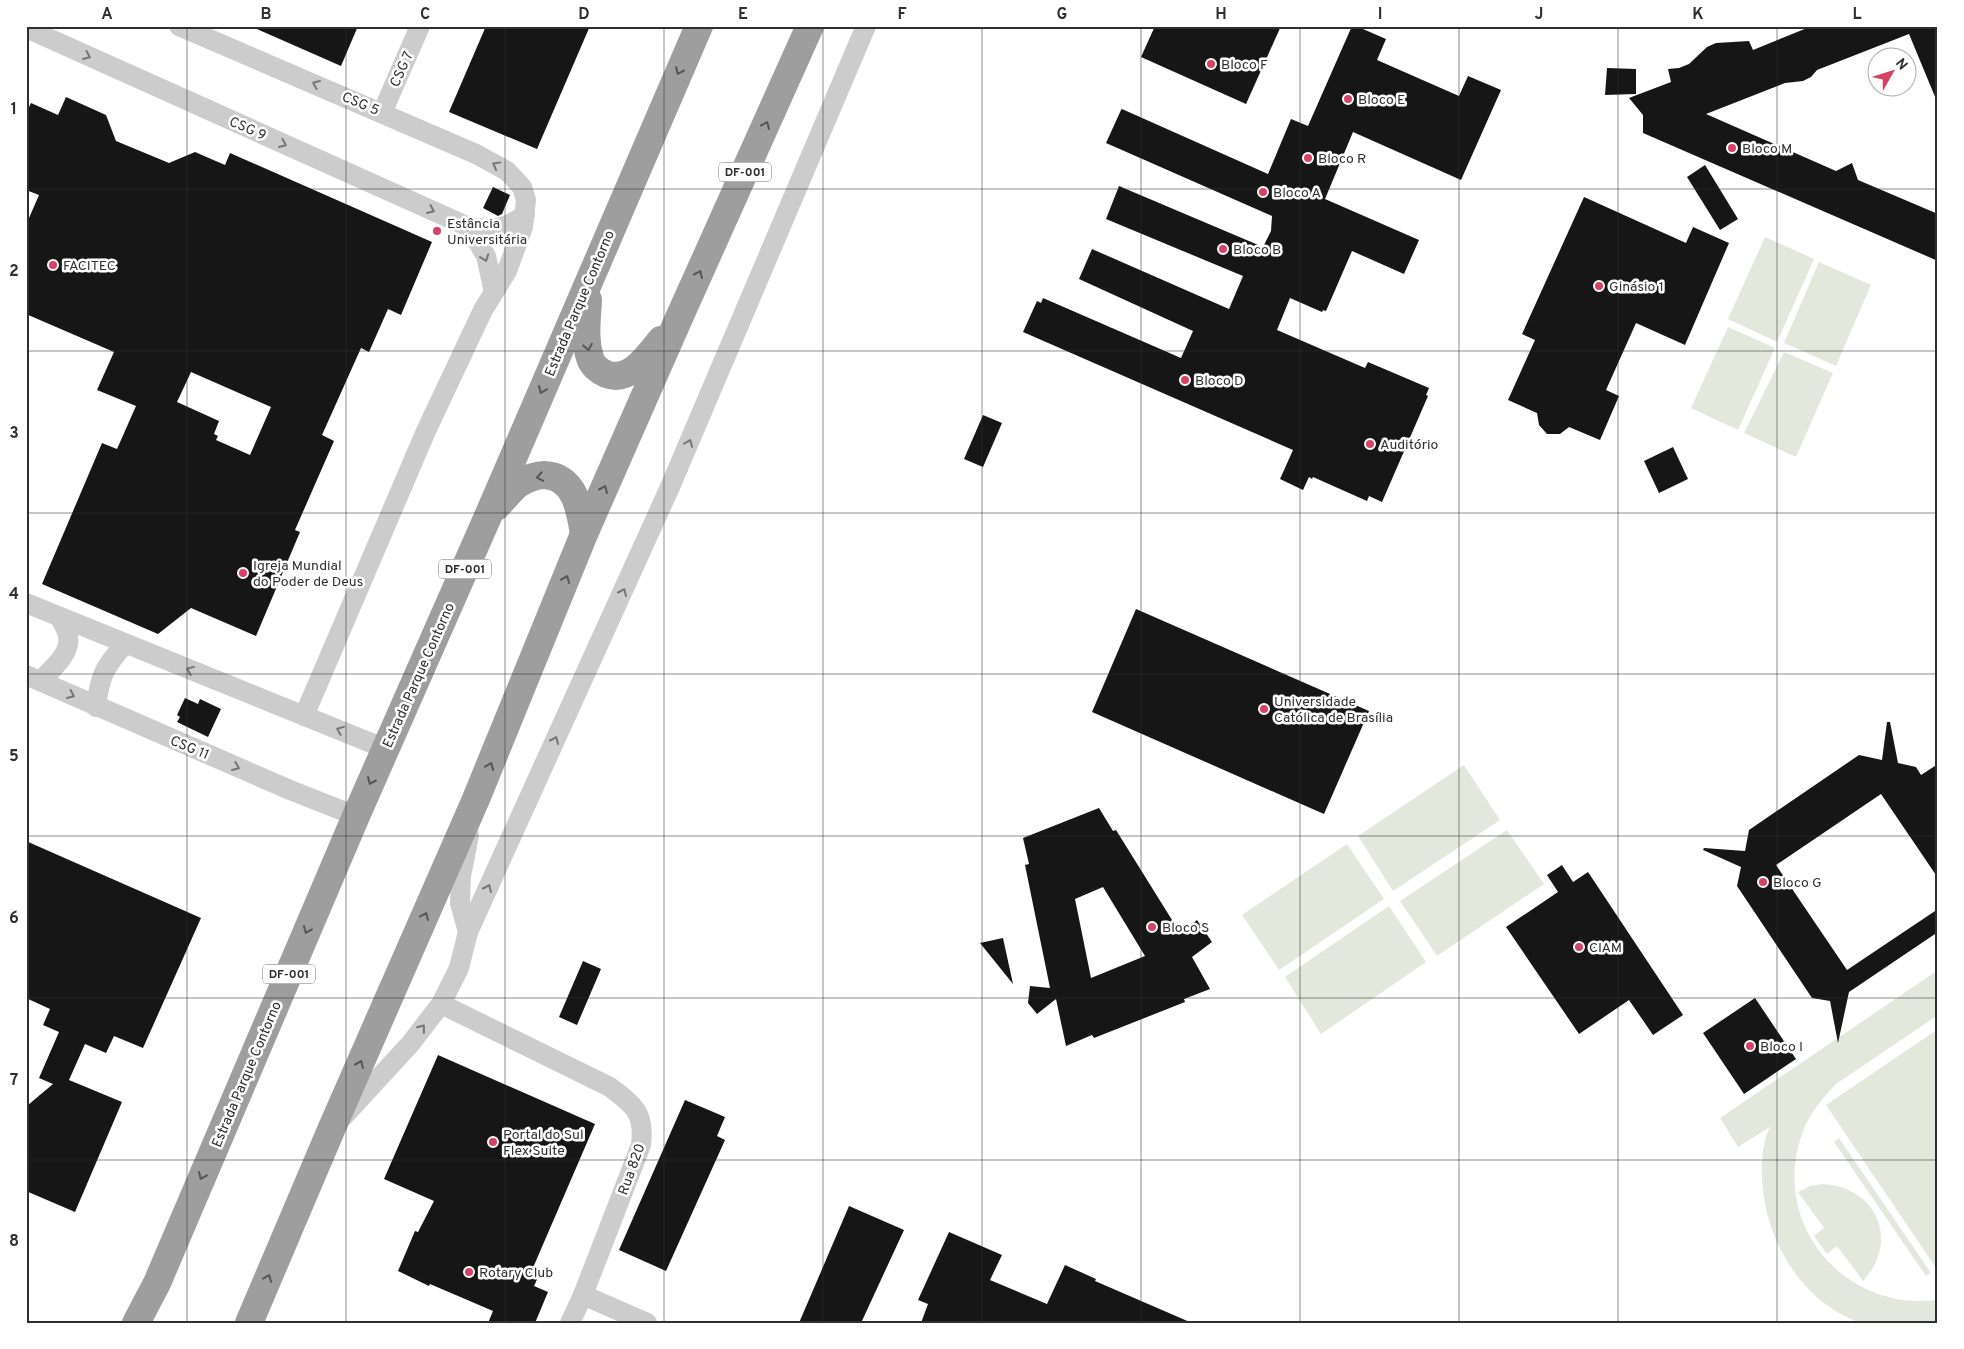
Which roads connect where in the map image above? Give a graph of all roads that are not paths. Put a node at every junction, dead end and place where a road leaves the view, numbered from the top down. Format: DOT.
graph roads {
  1 [pos="178,26"];
  2 [pos="420,26"];
  3 [pos="699,26"];
  4 [pos="810,26"];
  5 [pos="866,26"];
  6 [pos="26,28"];
  7 [pos="58,34"];
  8 [pos="382,112"];
  9 [pos="526,208"];
  10 [pos="469,227"];
  11 [pos="589,281"];
  12 [pos="497,288"];
  13 [pos="679,318"];
  14 [pos="489,514"];
  15 [pos="584,534"];
  16 [pos="26,603"];
  17 [pos="60,618"];
  18 [pos="125,644"];
  19 [pos="33,678"];
  20 [pos="96,707"];
  21 [pos="304,716"];
  22 [pos="386,748"];
  23 [pos="476,799"];
  24 [pos="356,816"];
  25 [pos="468,932"];
  26 [pos="441,1004"];
  27 [pos="331,1130"];
  28 [pos="583,1295"];
  29 [pos="136,1323"];
  30 [pos="249,1323"];
  31 [pos="570,1323"];
  32 [pos="647,1323"];
  8 -- 1 [label="street, CSG 5, one-way"];
  2 -- 8 [label="street, CSG 7"];
  3 -- 11 [label="highway, Estrada Parque Contorno / DF-001, one-way"];
  13 -- 4 [label="highway, DF-001, one-way"];
  25 -- 5 [label="street, one-way"];
  6 -- 7 [label="street, CSG 9"];
  7 -- 10 [label="street, CSG 9, one-way"];
  9 -- 8 [label="street, CSG 5, one-way"];
  9 -- 10 [label="street, CSG 9"];
  9 -- 12 [label="street"];
  10 -- 12 [label="street, one-way"];
  11 -- 13 [label="highway, one-way"];
  11 -- 14 [label="highway, Estrada Parque Contorno / DF-001, one-way"];
  12 -- 21 [label="street"];
  15 -- 13 [label="highway, DF-001, one-way"];
  15 -- 14 [label="highway, one-way"];
  14 -- 22 [label="highway, Estrada Parque Contorno / DF-001"];
  23 -- 15 [label="highway, DF-001, one-way"];
  16 -- 17 [label="street"];
  17 -- 18 [label="street"];
  17 -- 19 [label="street"];
  18 -- 20 [label="street"];
  21 -- 18 [label="street, one-way"];
  19 -- 20 [label="street, CSG 11, one-way"];
  20 -- 24 [label="street, CSG 11, one-way"];
  22 -- 21 [label="street, one-way"];
  22 -- 24 [label="highway, Estrada Parque Contorno / DF-001, one-way"];
  23 -- 25 [label="street"];
  27 -- 23 [label="highway, DF-001, one-way"];
  24 -- 29 [label="highway, Estrada Parque Contorno / DF-001, one-way"];
  25 -- 26 [label="street"];
  27 -- 26 [label="street, one-way"];
  26 -- 28 [label="street, Rua 820"];
  30 -- 27 [label="highway, DF-001, one-way"];
  28 -- 31 [label="street, Rua 820"];
  28 -- 32 [label="street"];
}
